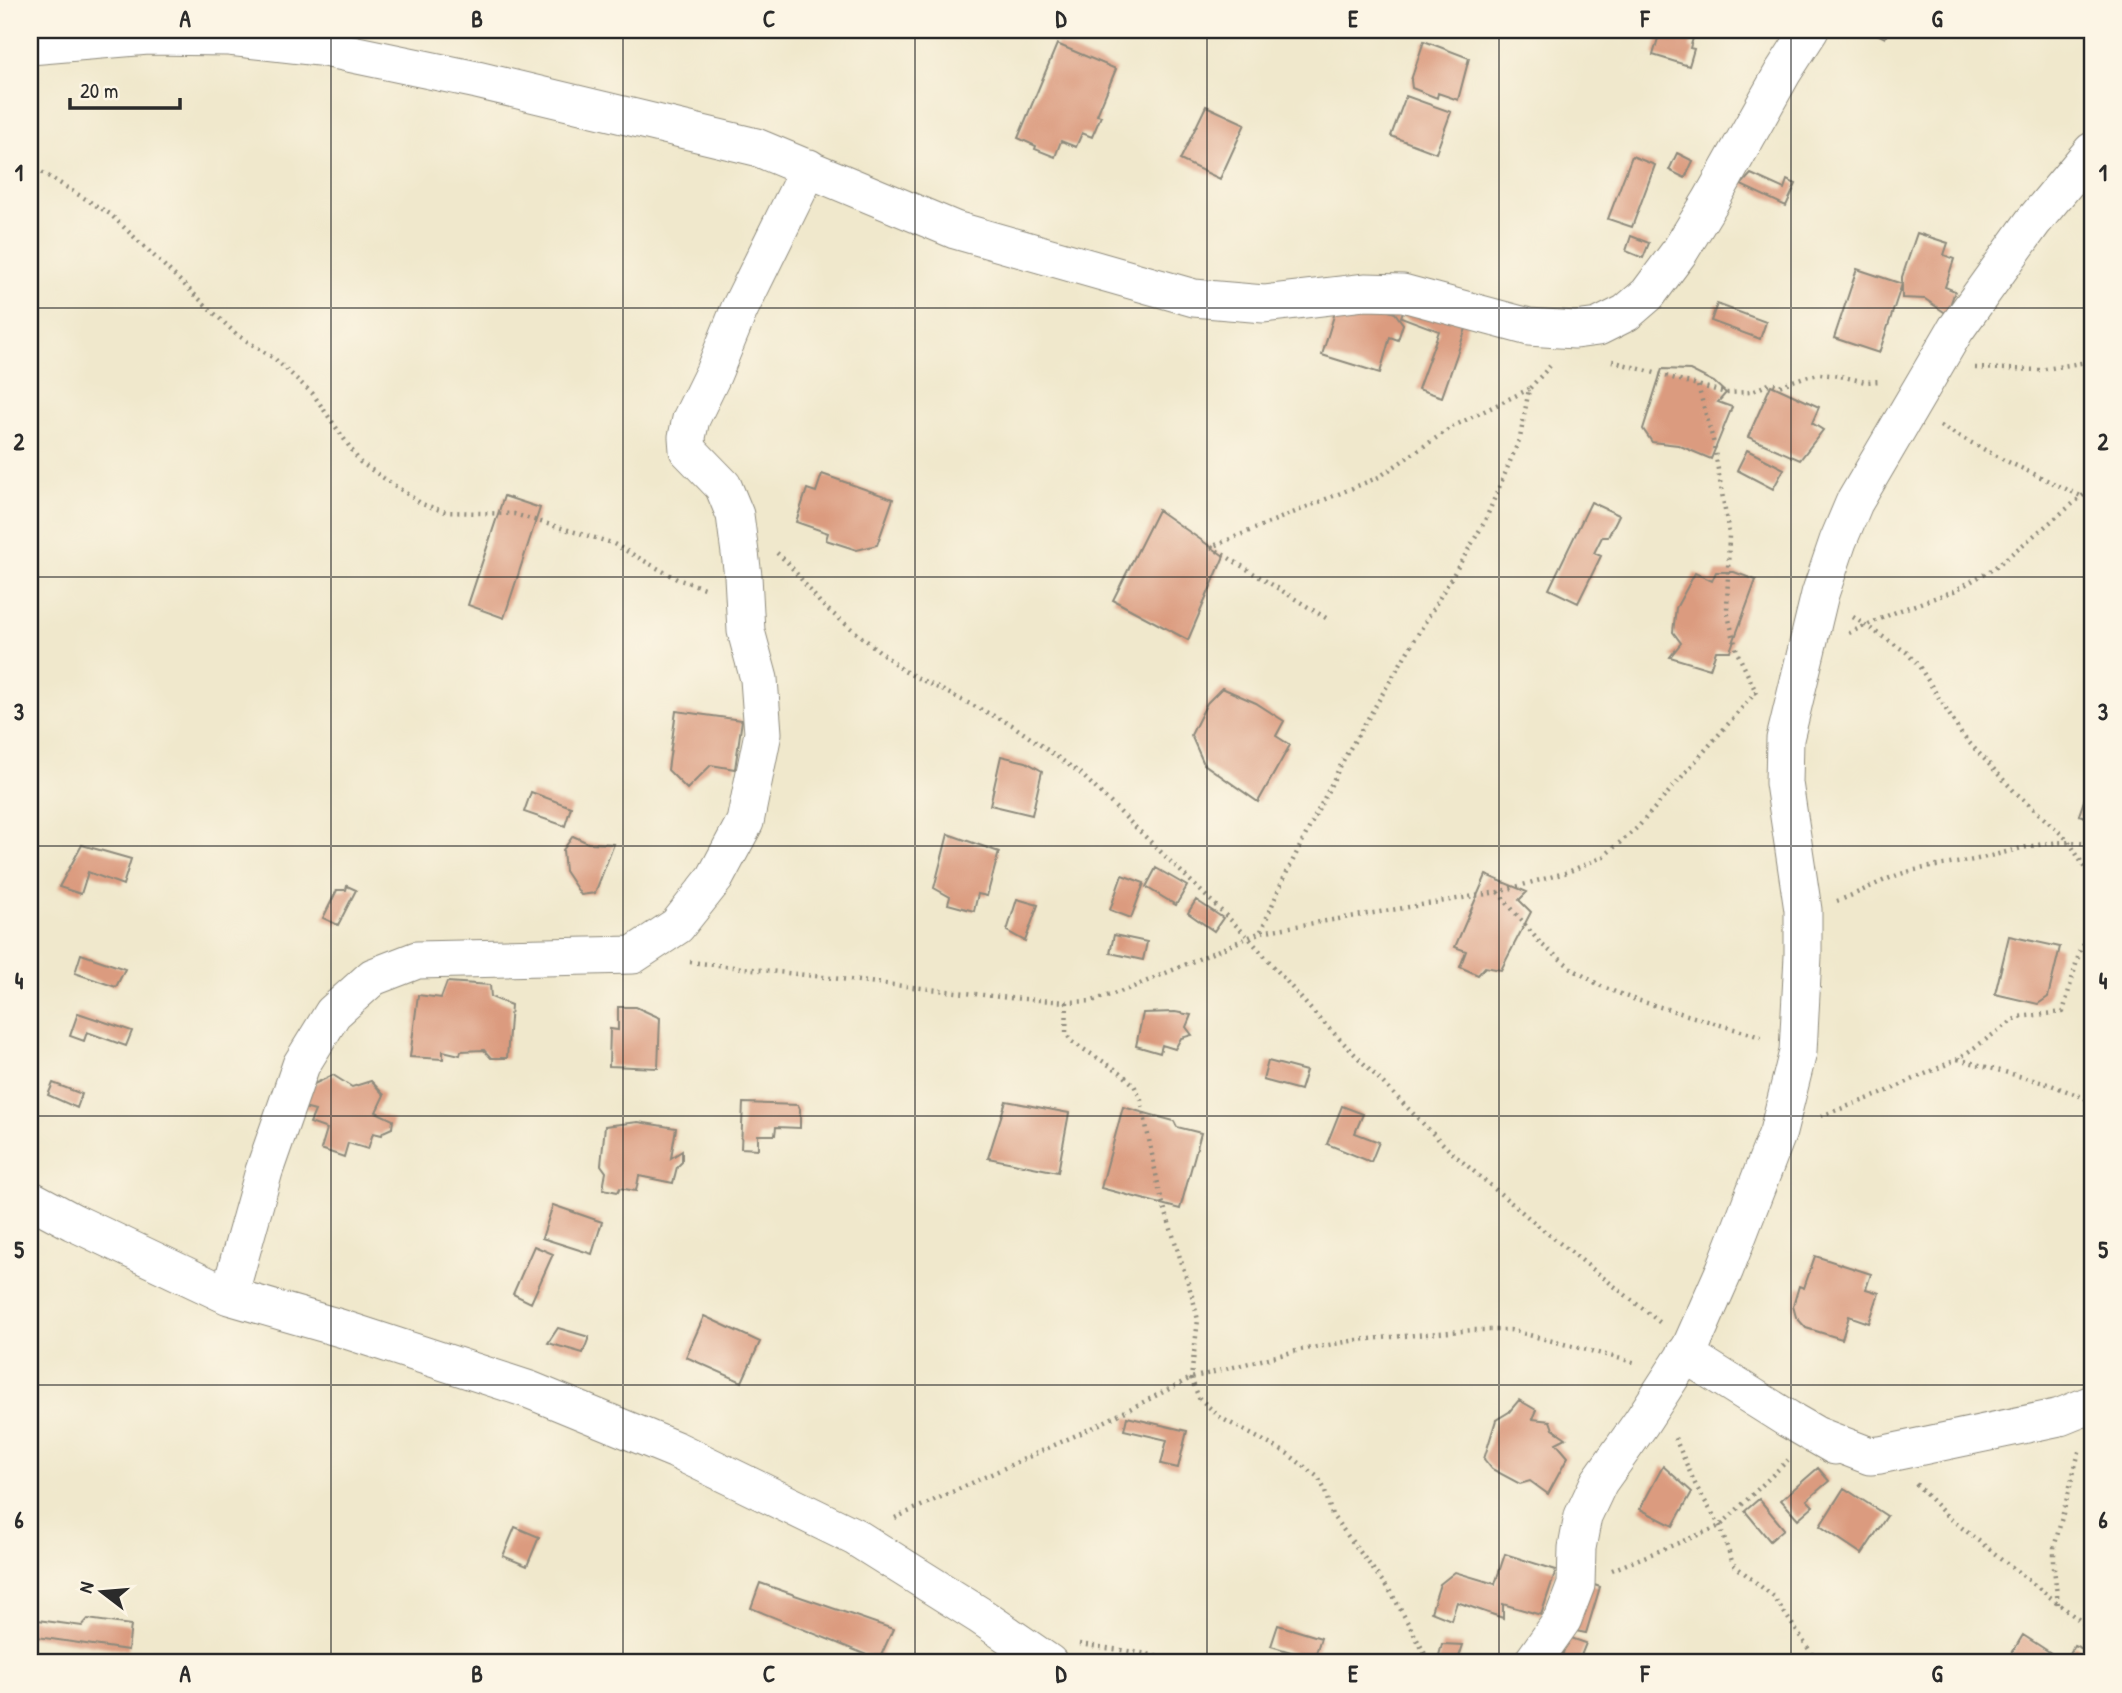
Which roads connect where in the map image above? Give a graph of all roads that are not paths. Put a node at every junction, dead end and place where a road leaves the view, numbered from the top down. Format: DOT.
graph roads {
  1 [pos="1810,30"];
  2 [pos="30,46"];
  3 [pos="2092,151"];
  4 [pos="810,167"];
  5 [pos="30,1199"];
  6 [pos="229,1296"];
  7 [pos="1678,1366"];
  8 [pos="2088,1420"];
  9 [pos="1049,1663"];
  10 [pos="1532,1663"];
  1 -- 4 [label="street"];
  2 -- 4 [label="street"];
  3 -- 7 [label="street"];
  4 -- 6 [label="street"];
  5 -- 6 [label="street"];
  6 -- 9 [label="street"];
  7 -- 8 [label="street"];
  7 -- 10 [label="street"];
}
